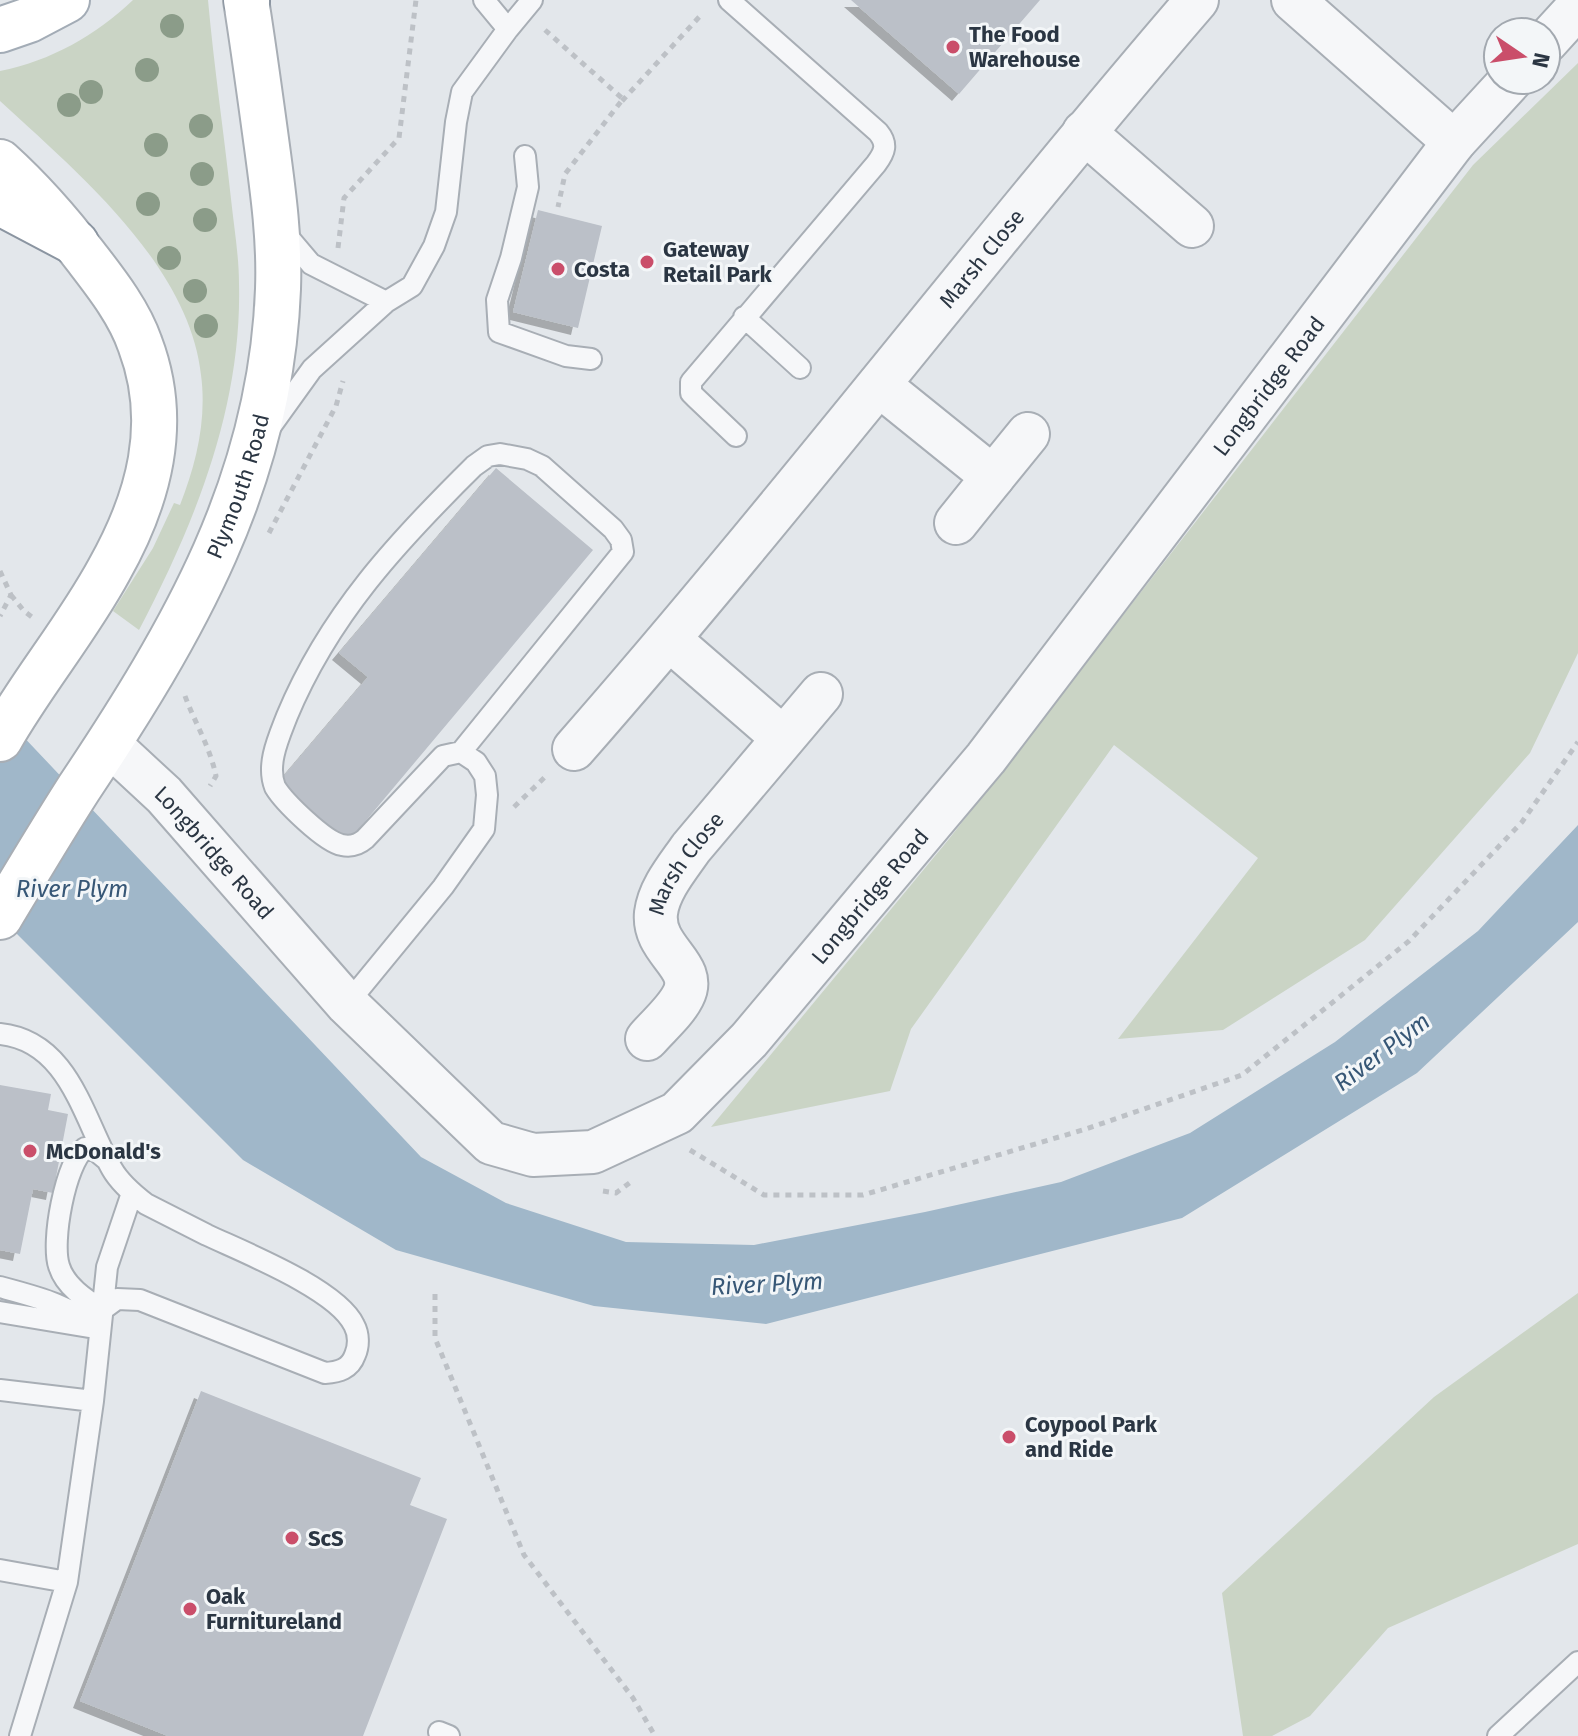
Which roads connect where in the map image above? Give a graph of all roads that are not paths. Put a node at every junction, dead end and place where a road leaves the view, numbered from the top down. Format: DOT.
graph roads {
  1 [pos="67,0"];
  2 [pos="484,0"];
  3 [pos="729,0"];
  4 [pos="1197,0"];
  5 [pos="1293,0"];
  6 [pos="247,1"];
  7 [pos="528,5"];
  8 [pos="1578,7"];
  9 [pos="1562,24"];
  10 [pos="508,29"];
  11 [pos="0,30"];
  12 [pos="1496,96"];
  13 [pos="1084,132"];
  14 [pos="1454,142"];
  15 [pos="525,156"];
  16 [pos="0,162"];
  17 [pos="0,203"];
  18 [pos="278,225"];
  19 [pos="1192,226"];
  20 [pos="76,243"];
  21 [pos="386,302"];
  22 [pos="744,317"];
  23 [pos="591,359"];
  24 [pos="800,368"];
  25 [pos="879,385"];
  26 [pos="1028,434"];
  27 [pos="736,436"];
  28 [pos="255,449"];
  29 [pos="993,477"];
  30 [pos="956,523"];
  31 [pos="670,640"];
  32 [pos="821,694"];
  33 [pos="6,728"];
  34 [pos="783,738"];
  35 [pos="110,745"];
  36 [pos="574,749"];
  37 [pos="461,752"];
  38 [pos="0,917"];
  39 [pos="347,1004"];
  40 [pos="0,1034"];
  41 [pos="647,1039"];
  42 [pos="109,1161"];
  43 [pos="132,1193"];
  44 [pos="0,1287"];
  45 [pos="0,1312"];
  46 [pos="101,1320"];
  47 [pos="0,1390"];
  48 [pos="93,1401"];
  49 [pos="0,1570"];
  50 [pos="67,1582"];
  51 [pos="1578,1662"];
  52 [pos="20,1736"];
  53 [pos="1498,1736"];
  1 -- 11 [label="main road"];
  2 -- 10 [label="lane"];
  3 -- 22 [label="lane"];
  4 -- 13 [label="street, Marsh Close"];
  5 -- 14 [label="street"];
  6 -- 18 [label="main road, Plymouth Road"];
  7 -- 10 [label="lane"];
  8 -- 9 [label="street"];
  10 -- 21 [label="lane"];
  12 -- 14 [label="street, Longbridge Road"];
  13 -- 19 [label="street"];
  13 -- 25 [label="street, Marsh Close"];
  14 -- 39 [label="street, Longbridge Road"];
  15 -- 23 [label="lane"];
  16 -- 20 [label="main road"];
  17 -- 20 [label="main road"];
  18 -- 21 [label="lane"];
  18 -- 28 [label="main road, Plymouth Road"];
  20 -- 33 [label="main road"];
  21 -- 28 [label="lane"];
  22 -- 24 [label="lane"];
  22 -- 27 [label="lane"];
  25 -- 29 [label="street"];
  25 -- 31 [label="street, Marsh Close"];
  26 -- 29 [label="street"];
  28 -- 35 [label="main road, Plymouth Road"];
  29 -- 30 [label="street"];
  31 -- 34 [label="street"];
  31 -- 36 [label="street, Marsh Close"];
  32 -- 34 [label="street, Marsh Close"];
  34 -- 41 [label="street, Marsh Close"];
  35 -- 38 [label="main road, Plymouth Road"];
  35 -- 39 [label="street, Longbridge Road"];
  37 -- 37 [label="lane"];
  37 -- 39 [label="lane"];
  40 -- 42 [label="lane"];
  42 -- 43 [label="lane"];
  42 -- 46 [label="lane"];
  43 -- 46 [label="lane"];
  43 -- 46 [label="lane"];
  44 -- 46 [label="lane"];
  45 -- 46 [label="lane"];
  46 -- 48 [label="lane"];
  47 -- 48 [label="lane"];
  48 -- 50 [label="lane"];
  49 -- 50 [label="lane"];
  50 -- 52 [label="lane"];
  51 -- 53 [label="lane"];
}
